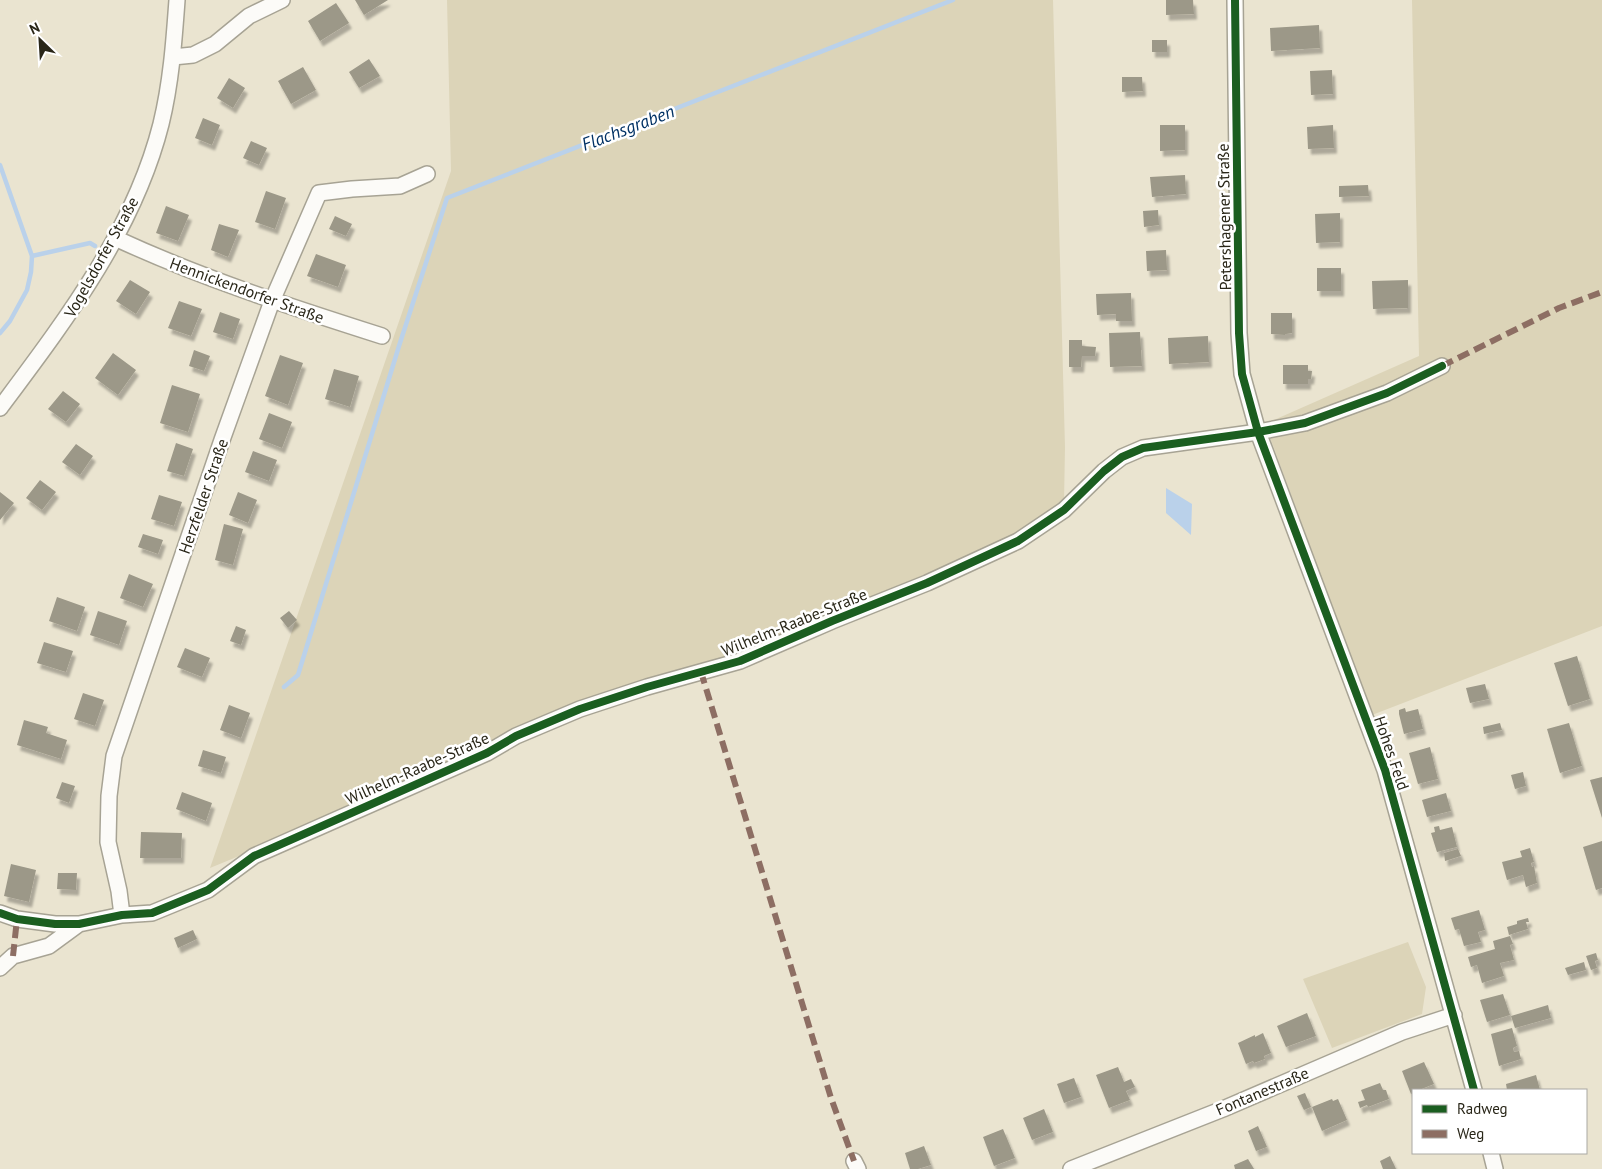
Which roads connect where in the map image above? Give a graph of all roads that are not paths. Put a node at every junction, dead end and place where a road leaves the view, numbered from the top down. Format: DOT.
graph roads {
  1 [pos="177,0"];
  2 [pos="282,0"];
  3 [pos="1235,0"];
  4 [pos="173,56"];
  5 [pos="427,174"];
  6 [pos="115,238"];
  7 [pos="272,301"];
  8 [pos="382,336"];
  9 [pos="1442,366"];
  10 [pos="0,408"];
  11 [pos="1258,432"];
  12 [pos="0,913"];
  13 [pos="122,915"];
  14 [pos="79,924"];
  15 [pos="0,968"];
  16 [pos="1454,1015"];
  17 [pos="1474,1089"];
  18 [pos="1490,1154"];
  19 [pos="1071,1169"];
  20 [pos="1495,1169"];
  1 -- 4 [label="street, Vogelsdorfer Straße"];
  2 -- 4 [label="street"];
  3 -- 11 [label="street, Petershagener Straße"];
  4 -- 6 [label="street, Vogelsdorfer Straße"];
  5 -- 7 [label="street, Herzfelder Straße"];
  6 -- 7 [label="street, Hennickendorfer Straße"];
  6 -- 10 [label="street, Vogelsdorfer Straße"];
  7 -- 8 [label="street, Hennickendorfer Straße"];
  7 -- 13 [label="street, Herzfelder Straße"];
  9 -- 11 [label="street, Wilhelm-Raabe-Straße"];
  11 -- 13 [label="street, Wilhelm-Raabe-Straße"];
  11 -- 16 [label="street, Hohes Feld"];
  12 -- 14 [label="street"];
  13 -- 14 [label="street, Wilhelm-Raabe-Straße"];
  14 -- 15 [label="street"];
  16 -- 17 [label="street, Hohes Feld"];
  16 -- 19 [label="street, Fontanestraße"];
  18 -- 20 [label="street"];
}
